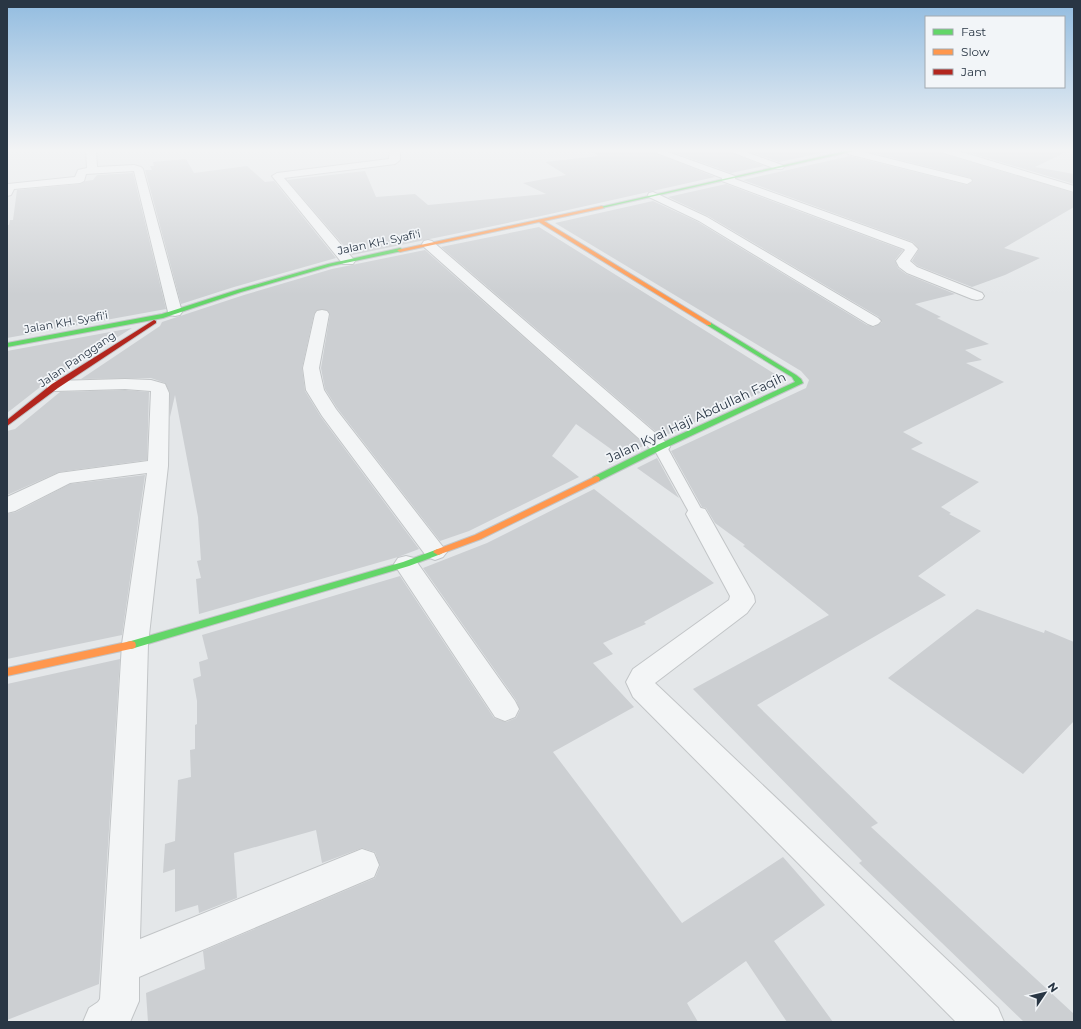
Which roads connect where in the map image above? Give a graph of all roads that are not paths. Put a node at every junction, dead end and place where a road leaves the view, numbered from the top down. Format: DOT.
graph roads {
  1 [pos="146,199"];
  2 [pos="296,199"];
  3 [pos="636,199"];
  4 [pos="662,199"];
  5 [pos="784,199"];
  6 [pos="541,221"];
  7 [pos="428,244"];
  8 [pos="348,261"];
  9 [pos="977,296"];
  10 [pos="175,312"];
  11 [pos="322,314"];
  12 [pos="163,316"];
  13 [pos="873,321"];
  14 [pos="7,345"];
  15 [pos="55,386"];
  16 [pos="7,424"];
  17 [pos="660,447"];
  18 [pos="158,466"];
  19 [pos="7,506"];
  20 [pos="697,514"];
  21 [pos="435,552"];
  22 [pos="406,564"];
  23 [pos="136,644"];
  24 [pos="7,672"];
  25 [pos="505,709"];
  26 [pos="362,865"];
  27 [pos="121,966"];
  28 [pos="102,1022"];
  29 [pos="984,1022"];
  1 -- 10 [label="street"];
  2 -- 8 [label="street"];
  3 -- 6 [label="main road, Jalan KH. Syafi'i"];
  4 -- 13 [label="street"];
  5 -- 9 [label="street"];
  6 -- 7 [label="main road, Jalan KH. Syafi'i"];
  6 -- 17 [label="main road, Jalan Kyai Haji Abdullah Faqih"];
  7 -- 8 [label="main road, Jalan KH. Syafi'i"];
  7 -- 17 [label="street"];
  8 -- 10 [label="main road, Jalan KH. Syafi'i"];
  10 -- 12 [label="main road, Jalan KH. Syafi'i"];
  11 -- 21 [label="street"];
  12 -- 14 [label="main road, Jalan KH. Syafi'i"];
  12 -- 15 [label="main road, Jalan Panggang"];
  15 -- 16 [label="main road, Jalan Panggang"];
  15 -- 18 [label="street"];
  17 -- 20 [label="lane"];
  17 -- 21 [label="main road, Jalan Kyai Haji Abdullah Faqih"];
  18 -- 19 [label="street"];
  18 -- 23 [label="street"];
  20 -- 29 [label="street"];
  21 -- 22 [label="main road, Jalan Kyai Haji Abdullah Faqih"];
  22 -- 23 [label="main road, Jalan Kyai Haji Abdullah Faqih"];
  22 -- 25 [label="street"];
  23 -- 24 [label="main road, Jalan Kyai Haji Abdullah Faqih"];
  23 -- 27 [label="street"];
  26 -- 27 [label="street"];
  27 -- 28 [label="street"];
}
